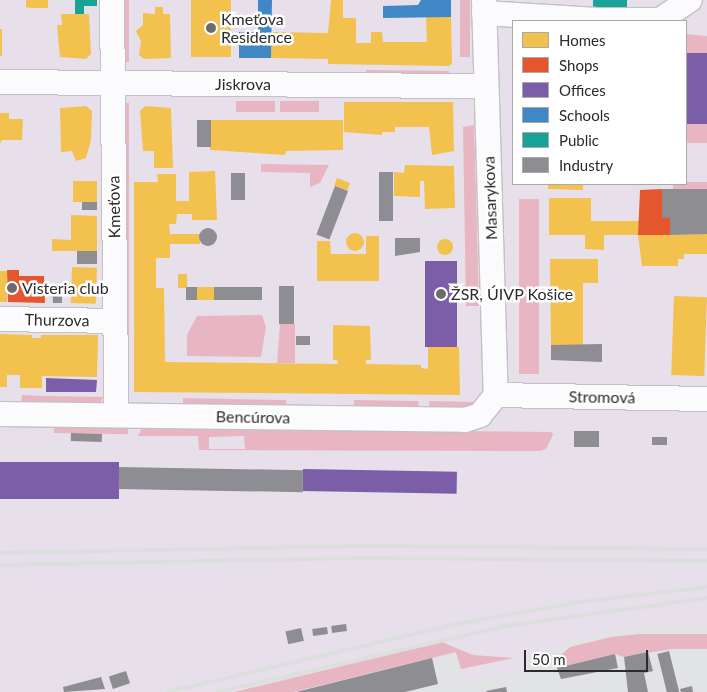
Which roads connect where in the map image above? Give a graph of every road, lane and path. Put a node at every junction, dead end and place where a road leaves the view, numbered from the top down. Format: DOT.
graph roads {
  1 [pos="112,0"];
  2 [pos="690,0"];
  3 [pos="484,6"];
  4 [pos="0,82"];
  5 [pos="112,83"];
  6 [pos="486,86"];
  7 [pos="0,319"];
  8 [pos="115,321"];
  9 [pos="496,395"];
  10 [pos="707,399"];
  11 [pos="0,414"];
  12 [pos="116,415"];
  1 -- 5 [label="street, Kmeťova"];
  2 -- 3 [label="street"];
  3 -- 6 [label="street, Masarykova"];
  4 -- 5 [label="street, Jiskrova"];
  5 -- 6 [label="street, Jiskrova"];
  5 -- 8 [label="street, Kmeťova"];
  6 -- 9 [label="street, Masarykova"];
  7 -- 8 [label="street, Thurzova"];
  8 -- 12 [label="street, Kmeťova"];
  9 -- 10 [label="street, Stromová"];
  9 -- 12 [label="street, Bencúrova"];
  11 -- 12 [label="street, Bencúrova"];
}
